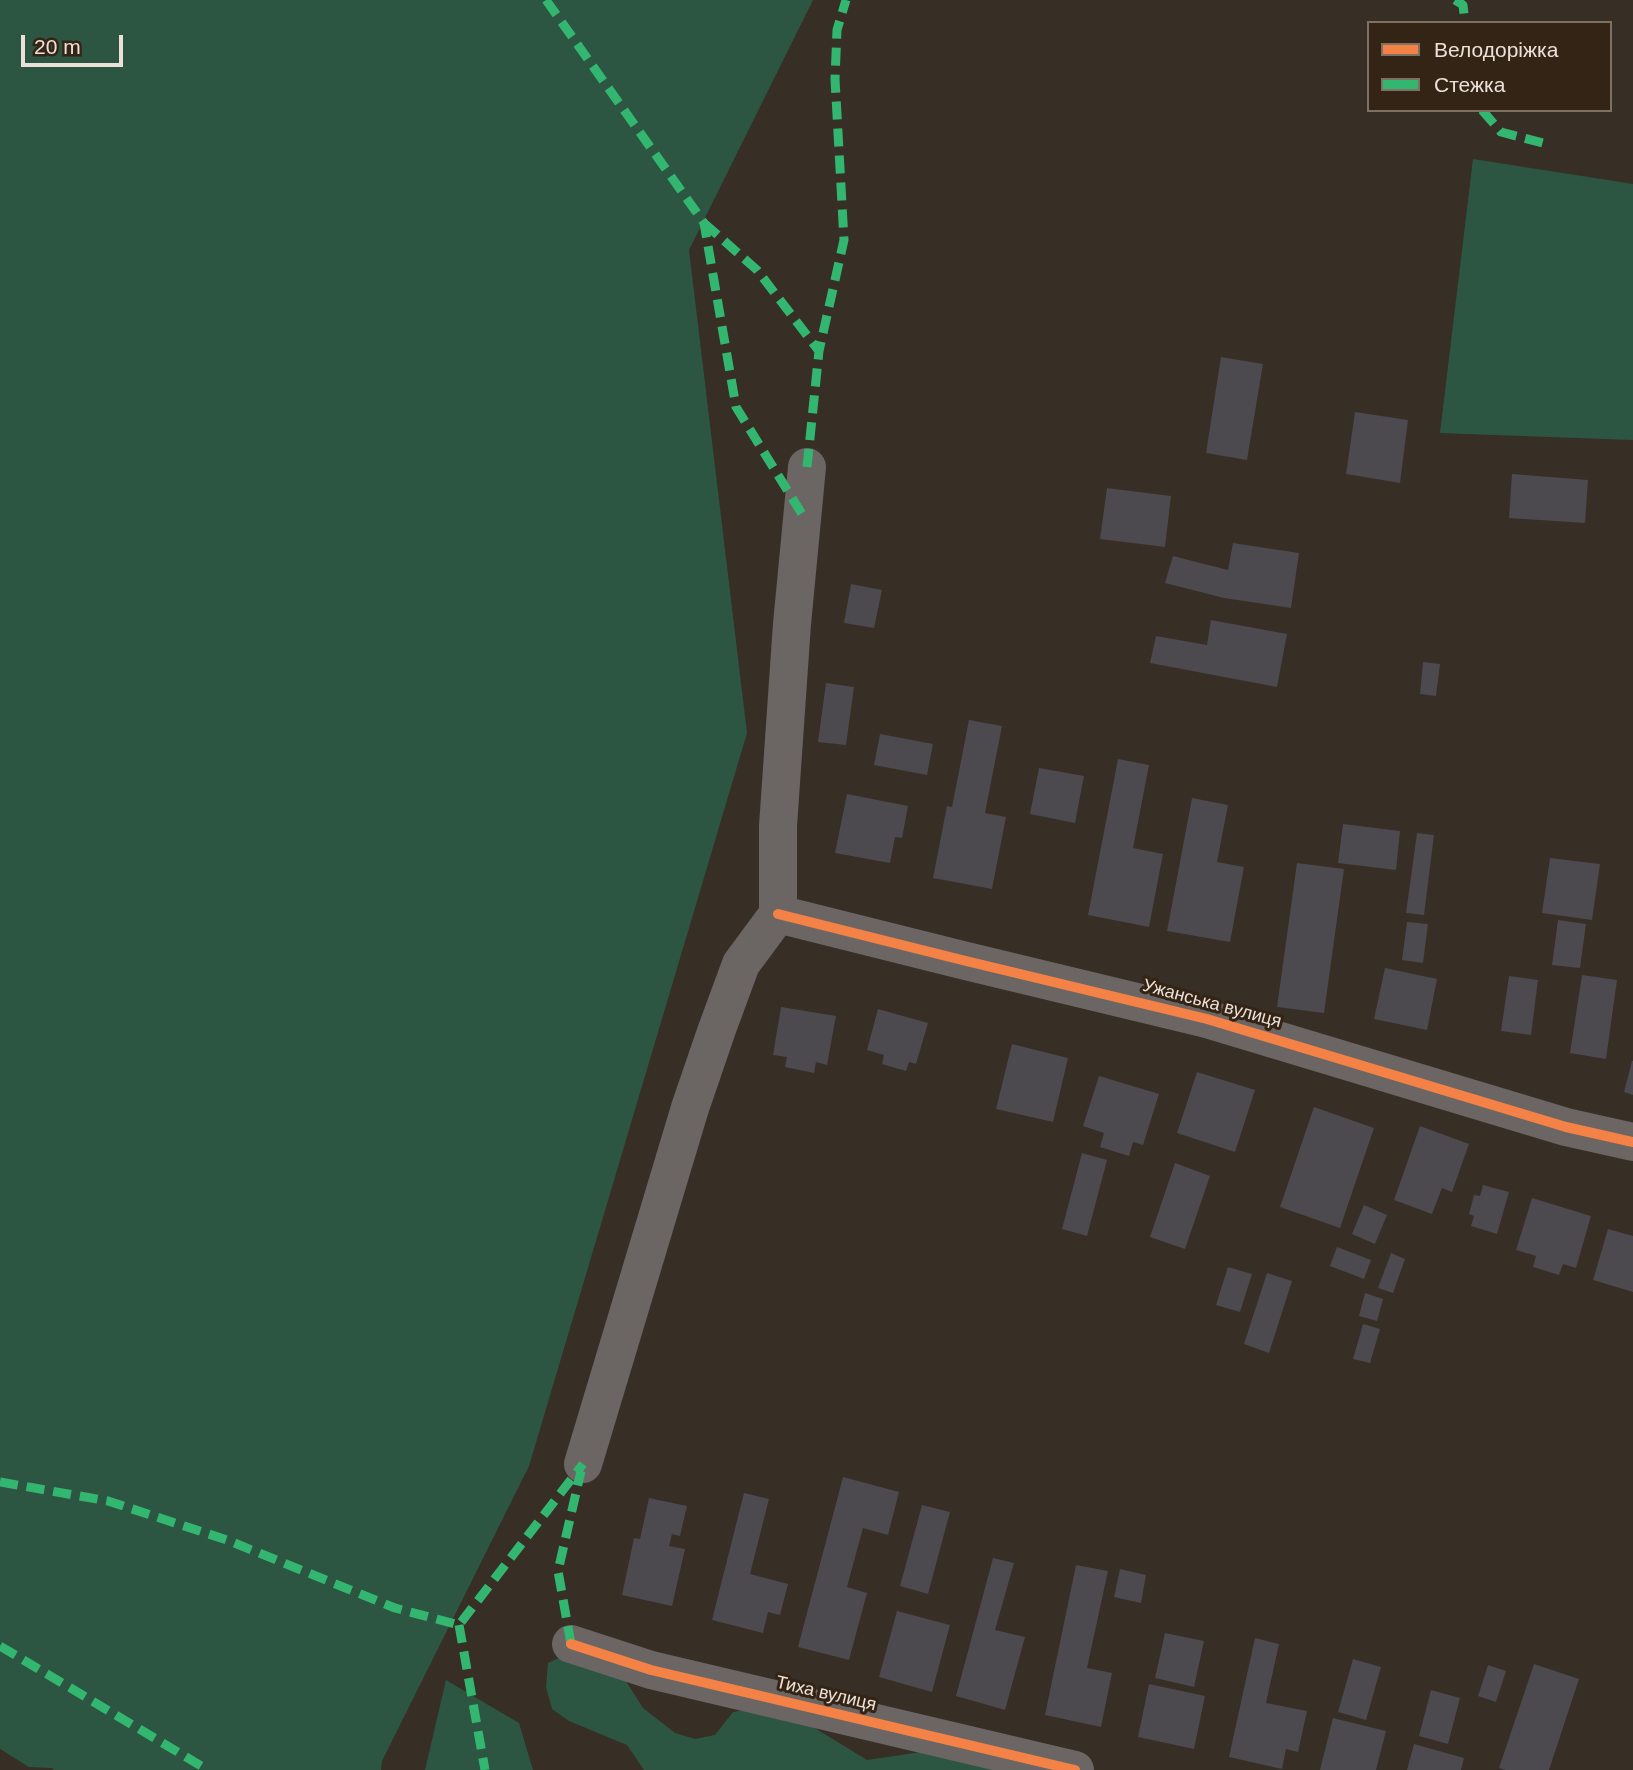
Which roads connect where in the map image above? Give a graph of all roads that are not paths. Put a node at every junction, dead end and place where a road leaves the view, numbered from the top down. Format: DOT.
graph roads {
  1 [pos="807,467"];
  2 [pos="778,914"];
  3 [pos="1633,1142"];
  4 [pos="583,1464"];
  5 [pos="571,1644"];
  6 [pos="1075,1770"];
  1 -- 2 [label="street"];
  2 -- 3 [label="street, Ужанська вулиця"];
  2 -- 4 [label="street"];
  5 -- 6 [label="street, Тиха вулиця"];
}
